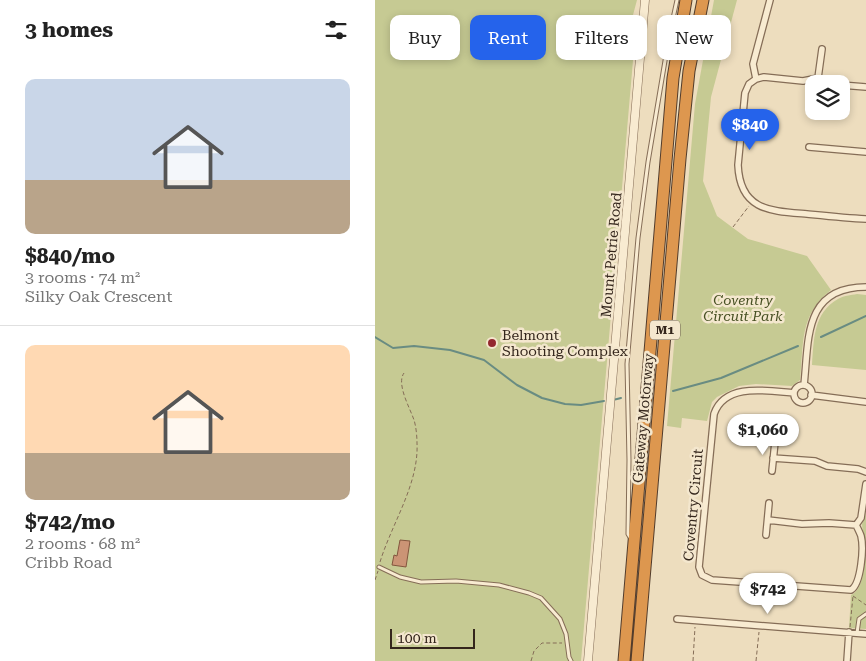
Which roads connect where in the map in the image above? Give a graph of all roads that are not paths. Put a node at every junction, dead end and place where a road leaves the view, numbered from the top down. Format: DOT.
graph roads {
  1 [pos="645,0"];
  2 [pos="677,0"];
  3 [pos="686,0"];
  4 [pos="703,0"];
  5 [pos="770,0"];
  6 [pos="821,49"];
  7 [pos="818,75"];
  8 [pos="756,79"];
  9 [pos="805,81"];
  10 [pos="850,86"];
  11 [pos="866,87"];
  12 [pos="809,147"];
  13 [pos="866,152"];
  14 [pos="866,219"];
  15 [pos="866,287"];
  16 [pos="805,385"];
  17 [pos="794,393"];
  18 [pos="811,395"];
  19 [pos="866,402"];
  20 [pos="775,442"];
  21 [pos="773,458"];
  22 [pos="772,471"];
  23 [pos="866,472"];
  24 [pos="866,484"];
  25 [pos="769,503"];
  26 [pos="768,520"];
  27 [pos="856,525"];
  28 [pos="766,535"];
  29 [pos="634,546"];
  30 [pos="379,567"];
  31 [pos="866,614"];
  32 [pos="677,619"];
  33 [pos="849,632"];
  34 [pos="857,633"];
  35 [pos="866,634"];
  36 [pos="571,661"];
  37 [pos="588,661"];
  38 [pos="624,661"];
  39 [pos="637,661"];
  40 [pos="847,661"];
  1 -- 37 [label="street, Mount Petrie Road"];
  2 -- 29 [label="lane"];
  3 -- 29 [label="highway, Gateway Motorway / M1"];
  4 -- 39 [label="highway, Gateway Motorway / M1"];
  5 -- 8 [label="street"];
  6 -- 7 [label="street"];
  8 -- 9 [label="street"];
  8 -- 14 [label="street"];
  10 -- 11 [label="street"];
  12 -- 13 [label="street"];
  15 -- 16 [label="street"];
  16 -- 17 [label="street"];
  16 -- 18 [label="street"];
  17 -- 18 [label="street"];
  17 -- 27 [label="street, Coventry Circuit"];
  18 -- 19 [label="street"];
  20 -- 21 [label="street"];
  21 -- 22 [label="street"];
  21 -- 23 [label="street"];
  24 -- 27 [label="street"];
  25 -- 26 [label="street"];
  26 -- 27 [label="street"];
  26 -- 28 [label="street"];
  29 -- 38 [label="highway, Gateway Motorway / M1"];
  30 -- 36 [label="lane"];
  31 -- 34 [label="lane"];
  32 -- 33 [label="street"];
  33 -- 34 [label="street"];
  33 -- 40 [label="street"];
  34 -- 35 [label="street"];
}
